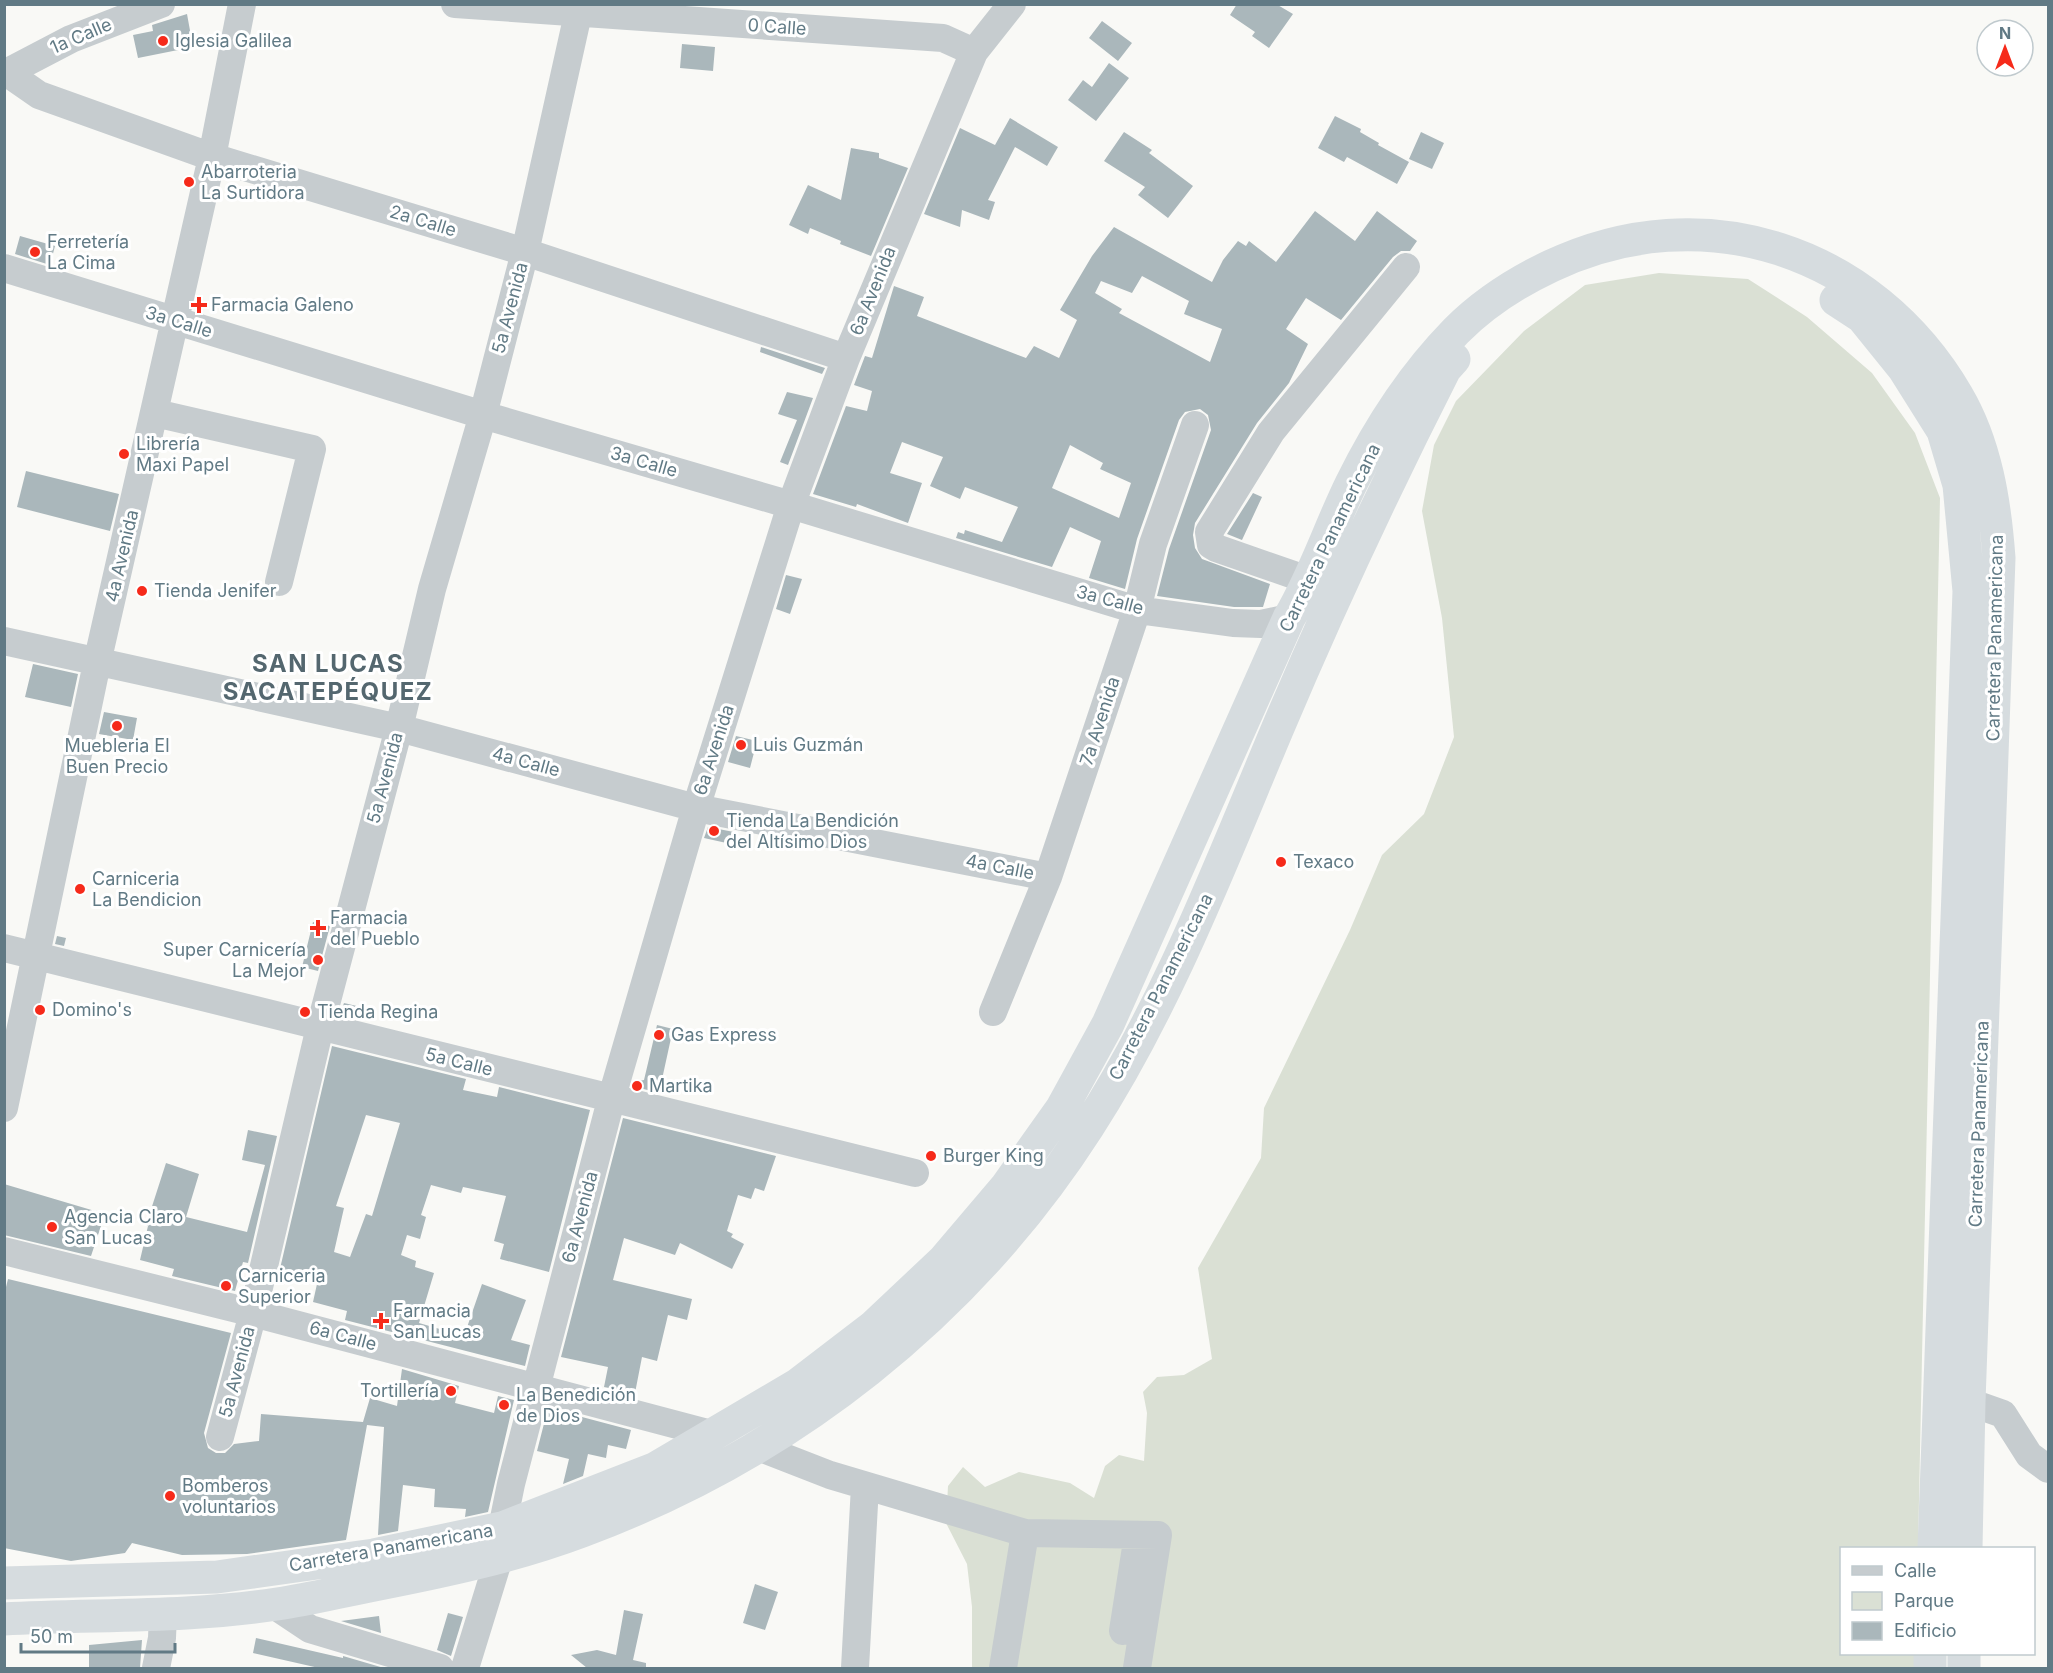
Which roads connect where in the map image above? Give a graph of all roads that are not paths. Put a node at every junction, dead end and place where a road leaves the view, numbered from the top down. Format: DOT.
graph roads {
  1 [pos="161,4"];
  2 [pos="242,4"];
  3 [pos="455,4"];
  4 [pos="1012,4"];
  5 [pos="578,14"];
  6 [pos="974,52"];
  7 [pos="5,73"];
  8 [pos="212,157"];
  9 [pos="525,252"];
  10 [pos="1406,267"];
  11 [pos="4,268"];
  12 [pos="177,322"];
  13 [pos="846,358"];
  14 [pos="155,413"];
  15 [pos="483,415"];
  16 [pos="1195,425"];
  17 [pos="792,505"];
  18 [pos="1311,581"];
  19 [pos="279,582"];
  20 [pos="1137,610"];
  21 [pos="1289,618"];
  22 [pos="4,641"];
  23 [pos="97,663"];
  24 [pos="399,728"];
  25 [pos="696,808"];
  26 [pos="1048,877"];
  27 [pos="4,948"];
  28 [pos="36,956"];
  29 [pos="993,1012"];
  30 [pos="320,1027"];
  31 [pos="611,1100"];
  32 [pos="4,1108"];
  33 [pos="915,1173"];
  34 [pos="4,1251"];
  35 [pos="253,1313"];
  36 [pos="536,1386"];
  37 [pos="1969,1402"];
  38 [pos="715,1435"];
  39 [pos="220,1437"];
  40 [pos="758,1447"];
  41 [pos="2049,1469"];
  42 [pos="865,1486"];
  43 [pos="1025,1533"];
  44 [pos="1137,1535"];
  45 [pos="500,1543"];
  46 [pos="1934,1547"];
  47 [pos="1966,1547"];
  48 [pos="4,1583"];
  49 [pos="274,1605"];
  50 [pos="163,1613"];
  51 [pos="4,1619"];
  52 [pos="156,1668"];
  53 [pos="440,1668"];
  54 [pos="465,1668"];
  55 [pos="855,1668"];
  56 [pos="1003,1668"];
  57 [pos="1118,1668"];
  58 [pos="1137,1668"];
  1 -- 7 [label="street, 1a Calle"];
  2 -- 8 [label="street, 4a Avenida"];
  3 -- 5 [label="street"];
  4 -- 6 [label="street, 6a Avenida"];
  5 -- 6 [label="street, 0 Calle"];
  5 -- 9 [label="street, 5a Avenida"];
  6 -- 13 [label="street, 6a Avenida"];
  7 -- 8 [label="street, 2a Calle"];
  8 -- 9 [label="street, 2a Calle"];
  8 -- 12 [label="street, 4a Avenida"];
  9 -- 13 [label="street, 2a Calle"];
  9 -- 15 [label="street, 5a Avenida"];
  10 -- 18 [label="street"];
  11 -- 12 [label="street, 3a Calle"];
  12 -- 14 [label="street, 4a Avenida"];
  12 -- 15 [label="street, 3a Calle"];
  13 -- 17 [label="street, 6a Avenida"];
  14 -- 19 [label="street"];
  14 -- 23 [label="street, 4a Avenida"];
  15 -- 17 [label="street, 3a Calle"];
  15 -- 24 [label="street, 5a Avenida"];
  16 -- 20 [label="street, 7a Avenida"];
  17 -- 20 [label="street, 3a Calle"];
  17 -- 25 [label="street, 6a Avenida"];
  18 -- 21 [label="highway, Carretera Panamericana"];
  18 -- 37 [label="highway, Carretera Panamericana"];
  20 -- 21 [label="street, 3a Calle"];
  20 -- 26 [label="street, 7a Avenida"];
  21 -- 38 [label="highway, Carretera Panamericana"];
  22 -- 23 [label="street, 4a Calle"];
  23 -- 24 [label="street, 4a Calle"];
  23 -- 28 [label="street, 4a Avenida"];
  24 -- 25 [label="street, 4a Calle"];
  24 -- 30 [label="street, 5a Avenida"];
  25 -- 26 [label="street, 4a Calle"];
  25 -- 31 [label="street, 6a Avenida"];
  26 -- 29 [label="street, 7a Avenida"];
  27 -- 28 [label="street, 5a Calle"];
  28 -- 30 [label="street, 5a Calle"];
  28 -- 32 [label="street, 4a Avenida"];
  30 -- 31 [label="street, 5a Calle"];
  30 -- 35 [label="street, 5a Avenida"];
  31 -- 33 [label="street, 5a Calle"];
  31 -- 36 [label="street, 6a Avenida"];
  34 -- 35 [label="street, 6a Calle"];
  35 -- 36 [label="street, 6a Calle"];
  35 -- 39 [label="street, 5a Avenida"];
  36 -- 38 [label="street, 6a Calle"];
  36 -- 45 [label="street, 6a Avenida"];
  37 -- 41 [label="street"];
  37 -- 47 [label="highway, Carretera Panamericana"];
  38 -- 45 [label="highway, Carretera Panamericana"];
  40 -- 42 [label="street"];
  40 -- 45 [label="highway, Carretera Panamericana"];
  40 -- 46 [label="highway, Carretera Panamericana"];
  42 -- 43 [label="street"];
  42 -- 55 [label="street"];
  43 -- 44 [label="street"];
  43 -- 56 [label="street"];
  44 -- 57 [label="street"];
  44 -- 58 [label="street"];
  45 -- 48 [label="highway, Carretera Panamericana"];
  45 -- 49 [label="highway, Carretera Panamericana"];
  45 -- 54 [label="street, 6a Avenida"];
  49 -- 50 [label="highway, Carretera Panamericana"];
  49 -- 53 [label="street"];
  50 -- 51 [label="highway, Carretera Panamericana"];
  50 -- 52 [label="street"];
}
